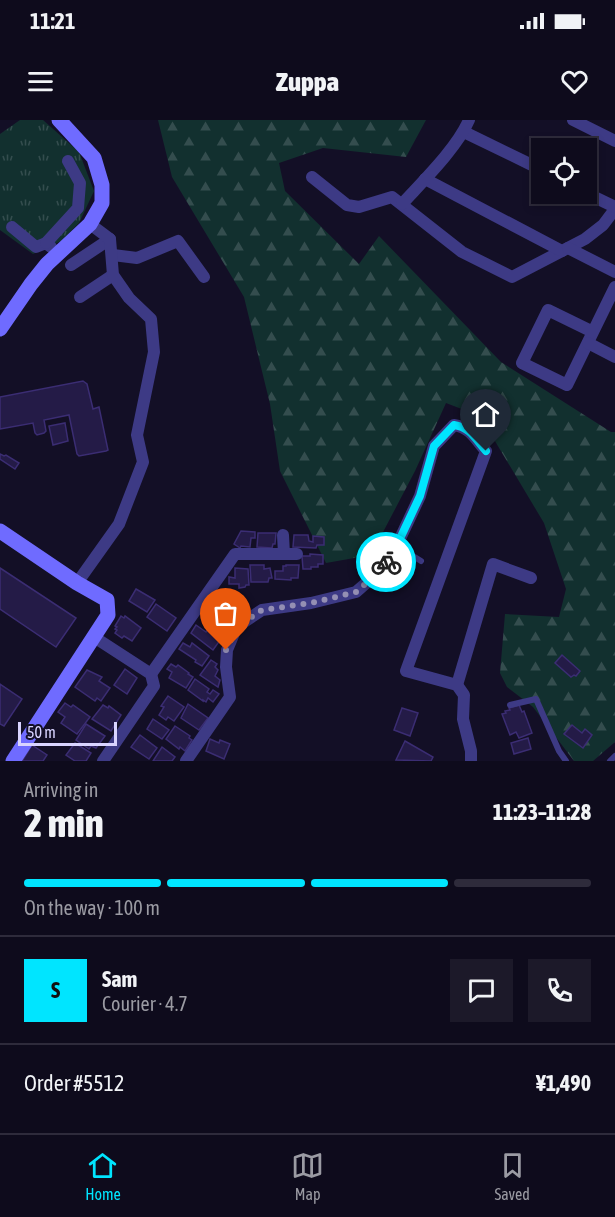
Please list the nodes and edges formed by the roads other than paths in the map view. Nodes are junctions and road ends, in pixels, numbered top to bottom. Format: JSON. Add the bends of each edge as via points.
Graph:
{"nodes":[{"id":1,"x":59,"y":120,"type":"edge"},
{"id":2,"x":469,"y":120,"type":"edge"},
{"id":3,"x":573,"y":120,"type":"edge"},
{"id":4,"x":464,"y":132,"type":"junction"},
{"id":5,"x":615,"y":141,"type":"edge"},
{"id":6,"x":68,"y":161,"type":"dead end"},
{"id":7,"x":531,"y":165,"type":"edge"},
{"id":8,"x":312,"y":177,"type":"dead end"},
{"id":9,"x":425,"y":179,"type":"junction"},
{"id":10,"x":597,"y":200,"type":"edge"},
{"id":11,"x":402,"y":204,"type":"junction"},
{"id":12,"x":614,"y":211,"type":"edge"},
{"id":13,"x":90,"y":225,"type":"junction"},
{"id":14,"x":12,"y":227,"type":"dead end"},
{"id":15,"x":110,"y":239,"type":"junction"},
{"id":16,"x":46,"y":243,"type":"junction"},
{"id":17,"x":565,"y":250,"type":"junction"},
{"id":18,"x":58,"y":254,"type":"junction"},
{"id":19,"x":112,"y":255,"type":"junction"},
{"id":20,"x":71,"y":265,"type":"dead end"},
{"id":21,"x":615,"y":272,"type":"edge"},
{"id":22,"x":113,"y":275,"type":"junction"},
{"id":23,"x":204,"y":277,"type":"dead end"},
{"id":24,"x":615,"y":287,"type":"edge"},
{"id":25,"x":80,"y":297,"type":"dead end"},
{"id":26,"x":0,"y":329,"type":"edge"},
{"id":27,"x":590,"y":338,"type":"junction"},
{"id":28,"x":615,"y":357,"type":"edge"},
{"id":29,"x":0,"y":531,"type":"edge"},
{"id":30,"x":283,"y":535,"type":"dead end"},
{"id":31,"x":397,"y":545,"type":"junction"},
{"id":32,"x":422,"y":561,"type":"dead end"},
{"id":33,"x":531,"y":578,"type":"dead end"},
{"id":34,"x":77,"y":583,"type":"junction"},
{"id":35,"x":94,"y":637,"type":"junction"},
{"id":36,"x":151,"y":674,"type":"junction"},
{"id":37,"x":457,"y":685,"type":"junction"},
{"id":38,"x":510,"y":705,"type":"dead end"},
{"id":39,"x":615,"y":756,"type":"edge"},
{"id":40,"x":13,"y":761,"type":"edge"},
{"id":41,"x":103,"y":761,"type":"edge"},
{"id":42,"x":186,"y":761,"type":"edge"},
{"id":43,"x":471,"y":761,"type":"edge"},
{"id":44,"x":566,"y":761,"type":"edge"},
{"id":45,"x":610,"y":761,"type":"edge"}],
"edges":[{"from":1,"to":13,"type":"street","via":[[94,158],[99,172],[102,203]]},
{"from":2,"to":4,"type":"street"},
{"from":3,"to":5,"type":"street"},
{"from":4,"to":7,"type":"street"},
{"from":4,"to":9,"type":"street"},
{"from":6,"to":16,"type":"street","via":[[80,183],[78,208]]},
{"from":8,"to":11,"type":"street","via":[[347,205],[359,207],[392,197]]},
{"from":9,"to":11,"type":"street"},
{"from":9,"to":17,"type":"street"},
{"from":10,"to":12,"type":"street"},
{"from":11,"to":17,"type":"street","via":[[462,252],[513,277]]},
{"from":12,"to":17,"type":"street","via":[[603,225]]},
{"from":13,"to":15,"type":"street"},
{"from":13,"to":18,"type":"street"},
{"from":14,"to":16,"type":"street","via":[[36,247]]},
{"from":15,"to":19,"type":"street"},
{"from":15,"to":20,"type":"street"},
{"from":16,"to":18,"type":"street"},
{"from":17,"to":21,"type":"street"},
{"from":18,"to":26,"type":"street","via":[[31,284]]},
{"from":19,"to":22,"type":"street"},
{"from":19,"to":23,"type":"street","via":[[137,258],[178,241]]},
{"from":22,"to":25,"type":"street"},
{"from":22,"to":34,"type":"street","via":[[151,319],[154,352],[137,435],[143,462],[119,524]]},
{"from":24,"to":27,"type":"street"},
{"from":27,"to":27,"type":"street","via":[[567,385],[522,363],[548,309]]},
{"from":27,"to":28,"type":"street"},
{"from":29,"to":34,"type":"street"},
{"from":30,"to":36,"type":"street","via":[[290,554],[235,554]]},
{"from":31,"to":32,"type":"lane"},
{"from":31,"to":37,"type":"street","via":[[420,496],[434,446],[454,425],[468,430],[486,451],[406,671]]},
{"from":31,"to":42,"type":"street","via":[[380,571],[356,592],[262,610],[235,631],[226,650],[230,697]]},
{"from":33,"to":37,"type":"street","via":[[493,564]]},
{"from":34,"to":35,"type":"street","via":[[106,600],[108,615]]},
{"from":35,"to":36,"type":"street"},
{"from":35,"to":40,"type":"street"},
{"from":36,"to":41,"type":"street","via":[[154,686]]},
{"from":37,"to":43,"type":"street","via":[[464,695],[463,719]]},
{"from":38,"to":44,"type":"lane","via":[[536,699]]},
{"from":39,"to":45,"type":"lane"}]}
